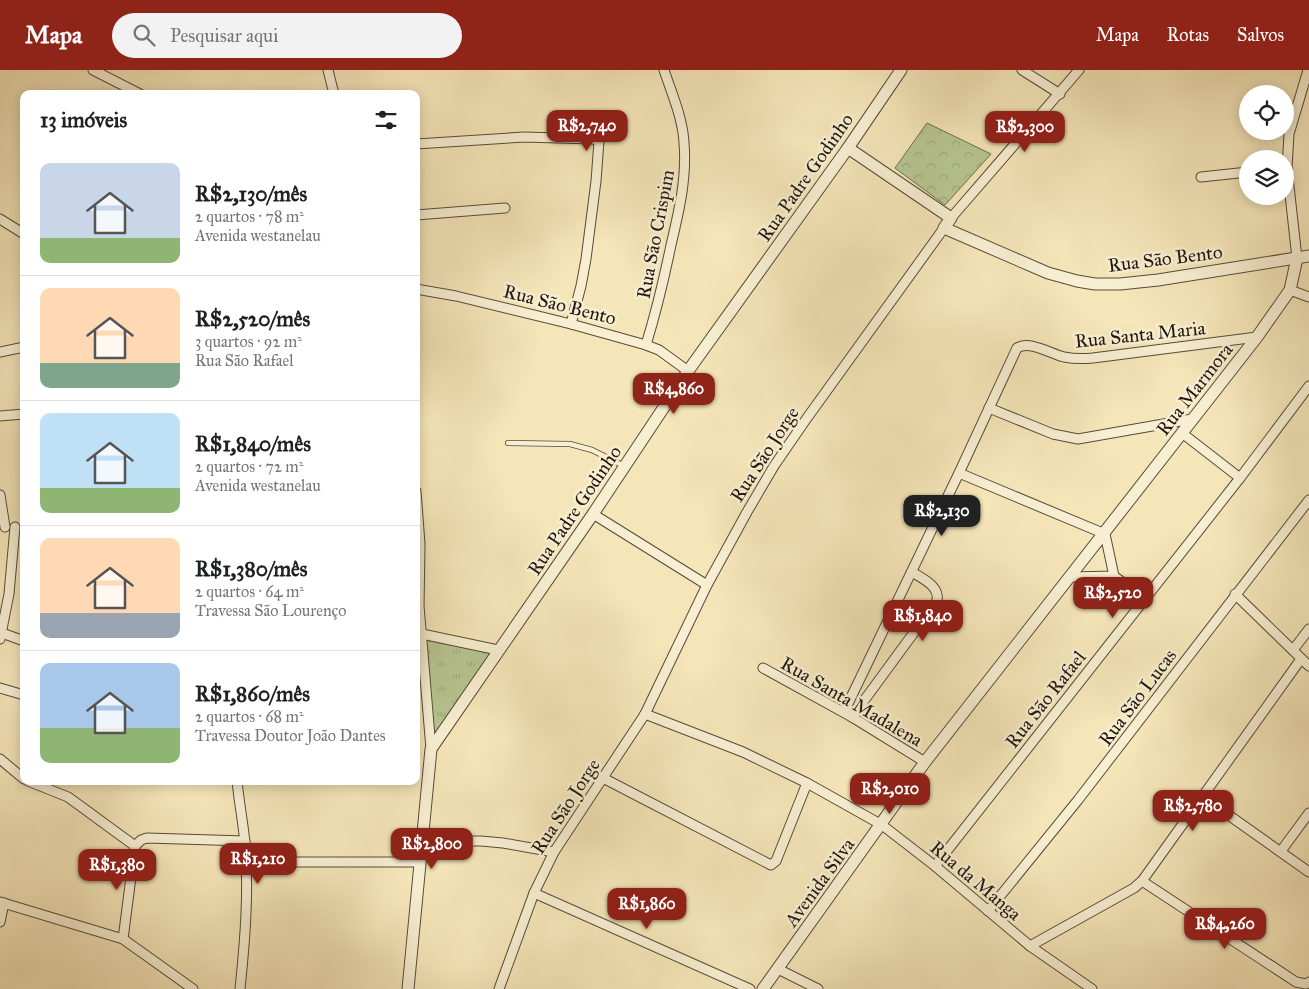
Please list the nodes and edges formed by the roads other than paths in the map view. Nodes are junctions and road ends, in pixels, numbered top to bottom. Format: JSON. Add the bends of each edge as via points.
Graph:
{"nodes":[{"id":1,"x":93,"y":70,"type":"edge"},
{"id":2,"x":328,"y":70,"type":"edge"},
{"id":3,"x":664,"y":70,"type":"edge"},
{"id":4,"x":900,"y":70,"type":"edge"},
{"id":5,"x":1022,"y":70,"type":"edge"},
{"id":6,"x":1080,"y":70,"type":"edge"},
{"id":7,"x":1308,"y":70,"type":"edge"},
{"id":8,"x":132,"y":90,"type":"edge"},
{"id":9,"x":333,"y":90,"type":"edge"},
{"id":10,"x":1060,"y":94,"type":"junction"},
{"id":11,"x":420,"y":144,"type":"edge"},
{"id":12,"x":848,"y":148,"type":"junction"},
{"id":13,"x":1288,"y":150,"type":"edge"},
{"id":14,"x":1239,"y":173,"type":"edge"},
{"id":15,"x":1201,"y":177,"type":"dead end"},
{"id":16,"x":1290,"y":205,"type":"edge"},
{"id":17,"x":506,"y":208,"type":"dead end"},
{"id":18,"x":420,"y":214,"type":"edge"},
{"id":19,"x":0,"y":219,"type":"edge"},
{"id":20,"x":948,"y":223,"type":"junction"},
{"id":21,"x":20,"y":232,"type":"edge"},
{"id":22,"x":1309,"y":256,"type":"edge"},
{"id":23,"x":1296,"y":258,"type":"junction"},
{"id":24,"x":420,"y":290,"type":"edge"},
{"id":25,"x":1290,"y":290,"type":"junction"},
{"id":26,"x":1309,"y":297,"type":"edge"},
{"id":27,"x":571,"y":324,"type":"junction"},
{"id":28,"x":1256,"y":337,"type":"junction"},
{"id":29,"x":646,"y":345,"type":"junction"},
{"id":30,"x":20,"y":348,"type":"edge"},
{"id":31,"x":0,"y":352,"type":"edge"},
{"id":32,"x":688,"y":371,"type":"junction"},
{"id":33,"x":1309,"y":386,"type":"edge"},
{"id":34,"x":989,"y":408,"type":"junction"},
{"id":35,"x":20,"y":414,"type":"edge"},
{"id":36,"x":0,"y":416,"type":"edge"},
{"id":37,"x":1192,"y":419,"type":"junction"},
{"id":38,"x":1182,"y":433,"type":"junction"},
{"id":39,"x":508,"y":443,"type":"dead end"},
{"id":40,"x":625,"y":466,"type":"junction"},
{"id":41,"x":959,"y":473,"type":"junction"},
{"id":42,"x":1240,"y":478,"type":"junction"},
{"id":43,"x":0,"y":495,"type":"edge"},
{"id":44,"x":1309,"y":500,"type":"edge"},
{"id":45,"x":593,"y":514,"type":"junction"},
{"id":46,"x":11,"y":527,"type":"edge"},
{"id":47,"x":1105,"y":534,"type":"junction"},
{"id":48,"x":912,"y":572,"type":"junction"},
{"id":49,"x":1114,"y":576,"type":"junction"},
{"id":50,"x":1071,"y":577,"type":"junction"},
{"id":51,"x":707,"y":585,"type":"junction"},
{"id":52,"x":1236,"y":594,"type":"junction"},
{"id":53,"x":1145,"y":599,"type":"junction"},
{"id":54,"x":420,"y":618,"type":"edge"},
{"id":55,"x":1309,"y":630,"type":"edge"},
{"id":56,"x":422,"y":634,"type":"junction"},
{"id":57,"x":1,"y":636,"type":"edge"},
{"id":58,"x":20,"y":640,"type":"edge"},
{"id":59,"x":498,"y":650,"type":"junction"},
{"id":60,"x":1293,"y":650,"type":"junction"},
{"id":61,"x":1301,"y":659,"type":"junction"},
{"id":62,"x":1309,"y":666,"type":"edge"},
{"id":63,"x":763,"y":668,"type":"dead end"},
{"id":64,"x":0,"y":688,"type":"edge"},
{"id":65,"x":20,"y":694,"type":"edge"},
{"id":66,"x":645,"y":714,"type":"junction"},
{"id":67,"x":848,"y":715,"type":"junction"},
{"id":68,"x":431,"y":749,"type":"junction"},
{"id":69,"x":0,"y":758,"type":"edge"},
{"id":70,"x":925,"y":762,"type":"junction"},
{"id":71,"x":20,"y":776,"type":"edge"},
{"id":72,"x":603,"y":778,"type":"junction"},
{"id":73,"x":806,"y":783,"type":"junction"},
{"id":74,"x":38,"y":785,"type":"edge"},
{"id":75,"x":238,"y":785,"type":"edge"},
{"id":76,"x":1203,"y":797,"type":"junction"},
{"id":77,"x":1309,"y":813,"type":"edge"},
{"id":78,"x":882,"y":824,"type":"junction"},
{"id":79,"x":245,"y":841,"type":"junction"},
{"id":80,"x":421,"y":841,"type":"junction"},
{"id":81,"x":135,"y":846,"type":"junction"},
{"id":82,"x":1281,"y":851,"type":"junction"},
{"id":83,"x":554,"y":852,"type":"junction"},
{"id":84,"x":246,"y":862,"type":"junction"},
{"id":85,"x":420,"y":862,"type":"junction"},
{"id":86,"x":935,"y":866,"type":"junction"},
{"id":87,"x":1309,"y":872,"type":"edge"},
{"id":88,"x":1142,"y":882,"type":"junction"},
{"id":89,"x":534,"y":893,"type":"junction"},
{"id":90,"x":2,"y":902,"type":"edge"},
{"id":91,"x":988,"y":911,"type":"junction"},
{"id":92,"x":0,"y":922,"type":"edge"},
{"id":93,"x":123,"y":939,"type":"junction"},
{"id":94,"x":1030,"y":946,"type":"junction"},
{"id":95,"x":778,"y":969,"type":"junction"},
{"id":96,"x":1309,"y":982,"type":"edge"},
{"id":97,"x":192,"y":989,"type":"edge"},
{"id":98,"x":240,"y":989,"type":"edge"},
{"id":99,"x":408,"y":989,"type":"edge"},
{"id":100,"x":499,"y":989,"type":"edge"},
{"id":101,"x":750,"y":989,"type":"edge"},
{"id":102,"x":763,"y":989,"type":"edge"},
{"id":103,"x":818,"y":989,"type":"edge"},
{"id":104,"x":1092,"y":989,"type":"edge"}],
"edges":[{"from":1,"to":8,"type":"street"},
{"from":2,"to":9,"type":"street"},
{"from":3,"to":29,"type":"street","name":"Rua São Crispim","via":[[684,142],[683,193]]},
{"from":4,"to":12,"type":"street","name":"Rua Padre Godinho"},
{"from":5,"to":10,"type":"street"},
{"from":6,"to":10,"type":"street","name":"Rua São Jorge"},
{"from":7,"to":13,"type":"street","via":[[1289,134]]},
{"from":10,"to":20,"type":"street","name":"Rua São Jorge"},
{"from":11,"to":27,"type":"street","via":[[524,137],[599,141],[586,259]]},
{"from":12,"to":20,"type":"street","name":"Rua São Bento"},
{"from":12,"to":32,"type":"street","name":"Rua Padre Godinho"},
{"from":14,"to":15,"type":"street"},
{"from":16,"to":23,"type":"street"},
{"from":17,"to":18,"type":"street"},
{"from":19,"to":21,"type":"street"},
{"from":20,"to":23,"type":"street","name":"Rua São Bento","via":[[1048,273],[1095,284],[1158,280]]},
{"from":20,"to":51,"type":"street","name":"Rua São Jorge","via":[[779,458]]},
{"from":22,"to":23,"type":"street","name":"Rua São Bento"},
{"from":23,"to":25,"type":"street","name":"Rua Marmora"},
{"from":24,"to":27,"type":"street","name":"Rua São Bento"},
{"from":25,"to":26,"type":"street"},
{"from":25,"to":28,"type":"street","name":"Rua Marmora"},
{"from":27,"to":29,"type":"street","name":"Rua São Bento"},
{"from":28,"to":34,"type":"street","name":"Rua Santa Maria","via":[[1086,359],[1064,357],[1028,345],[1020,346]]},
{"from":28,"to":37,"type":"street","name":"Rua Marmora"},
{"from":29,"to":32,"type":"street","name":"Rua São Bento","via":[[659,350]]},
{"from":30,"to":31,"type":"street"},
{"from":32,"to":40,"type":"street","name":"Rua Padre Godinho"},
{"from":33,"to":42,"type":"street","name":"Rua São Rafael"},
{"from":34,"to":37,"type":"street","via":[[1053,434],[1078,439]]},
{"from":34,"to":41,"type":"street"},
{"from":35,"to":36,"type":"street"},
{"from":37,"to":38,"type":"street","name":"Rua Marmora"},
{"from":38,"to":42,"type":"street"},
{"from":38,"to":47,"type":"street","name":"Rua Marmora"},
{"from":39,"to":40,"type":"lane","via":[[570,444],[592,450]]},
{"from":40,"to":45,"type":"street","name":"Rua Padre Godinho"},
{"from":41,"to":47,"type":"street"},
{"from":41,"to":48,"type":"street"},
{"from":42,"to":53,"type":"street","name":"Rua São Rafael"},
{"from":43,"to":46,"type":"street"},
{"from":44,"to":52,"type":"street","name":"Rua São Lucas"},
{"from":45,"to":51,"type":"street"},
{"from":45,"to":59,"type":"street","name":"Rua Padre Godinho"},
{"from":46,"to":57,"type":"street","via":[[9,594]]},
{"from":47,"to":49,"type":"street"},
{"from":47,"to":50,"type":"street","name":"Avenida Silva"},
{"from":48,"to":67,"type":"street"},
{"from":48,"to":67,"type":"street","via":[[933,586],[937,591],[937,601]]},
{"from":49,"to":50,"type":"street"},
{"from":49,"to":53,"type":"street"},
{"from":50,"to":70,"type":"street","name":"Avenida Silva"},
{"from":51,"to":66,"type":"street","name":"Rua São Jorge"},
{"from":52,"to":60,"type":"street"},
{"from":52,"to":91,"type":"street","name":"Rua São Lucas"},
{"from":53,"to":86,"type":"street","name":"Rua São Rafael"},
{"from":54,"to":56,"type":"street"},
{"from":55,"to":60,"type":"street"},
{"from":56,"to":59,"type":"street"},
{"from":56,"to":68,"type":"street"},
{"from":57,"to":58,"type":"street"},
{"from":59,"to":68,"type":"street","name":"Rua Padre Godinho"},
{"from":60,"to":61,"type":"street"},
{"from":61,"to":62,"type":"street"},
{"from":61,"to":76,"type":"street"},
{"from":63,"to":67,"type":"street","name":"Rua Santa Madalena"},
{"from":64,"to":65,"type":"street"},
{"from":66,"to":72,"type":"street","name":"Rua São Jorge"},
{"from":66,"to":73,"type":"street","name":"Rua da Manga","via":[[743,752]]},
{"from":67,"to":70,"type":"street","name":"Rua Santa Madalena"},
{"from":68,"to":80,"type":"street"},
{"from":69,"to":71,"type":"street"},
{"from":70,"to":78,"type":"street","name":"Avenida Silva"},
{"from":72,"to":73,"type":"street","via":[[771,865],[776,861]]},
{"from":72,"to":83,"type":"street","name":"Rua São Jorge"},
{"from":73,"to":78,"type":"street","name":"Rua da Manga"},
{"from":74,"to":81,"type":"street","via":[[68,797]]},
{"from":75,"to":79,"type":"street"},
{"from":76,"to":82,"type":"street"},
{"from":76,"to":88,"type":"street"},
{"from":77,"to":82,"type":"street"},
{"from":78,"to":86,"type":"street","name":"Rua da Manga"},
{"from":78,"to":95,"type":"street","name":"Avenida Silva"},
{"from":79,"to":81,"type":"street","via":[[147,838]]},
{"from":79,"to":84,"type":"street"},
{"from":80,"to":83,"type":"street","via":[[481,841]]},
{"from":80,"to":85,"type":"street"},
{"from":81,"to":93,"type":"street"},
{"from":82,"to":87,"type":"street"},
{"from":83,"to":89,"type":"street","name":"Rua São Jorge"},
{"from":84,"to":85,"type":"street"},
{"from":84,"to":98,"type":"street","via":[[246,930]]},
{"from":85,"to":99,"type":"street"},
{"from":86,"to":91,"type":"street","name":"Rua da Manga"},
{"from":88,"to":94,"type":"street"},
{"from":88,"to":96,"type":"street","via":[[1296,982]]},
{"from":89,"to":100,"type":"street","name":"Rua São Jorge"},
{"from":89,"to":101,"type":"street"},
{"from":90,"to":92,"type":"street"},
{"from":90,"to":93,"type":"street"},
{"from":91,"to":94,"type":"street","name":"Rua da Manga"},
{"from":93,"to":97,"type":"street"},
{"from":94,"to":104,"type":"street","name":"Rua da Manga"},
{"from":95,"to":102,"type":"street","name":"Avenida Silva"},
{"from":95,"to":103,"type":"street"}]}
